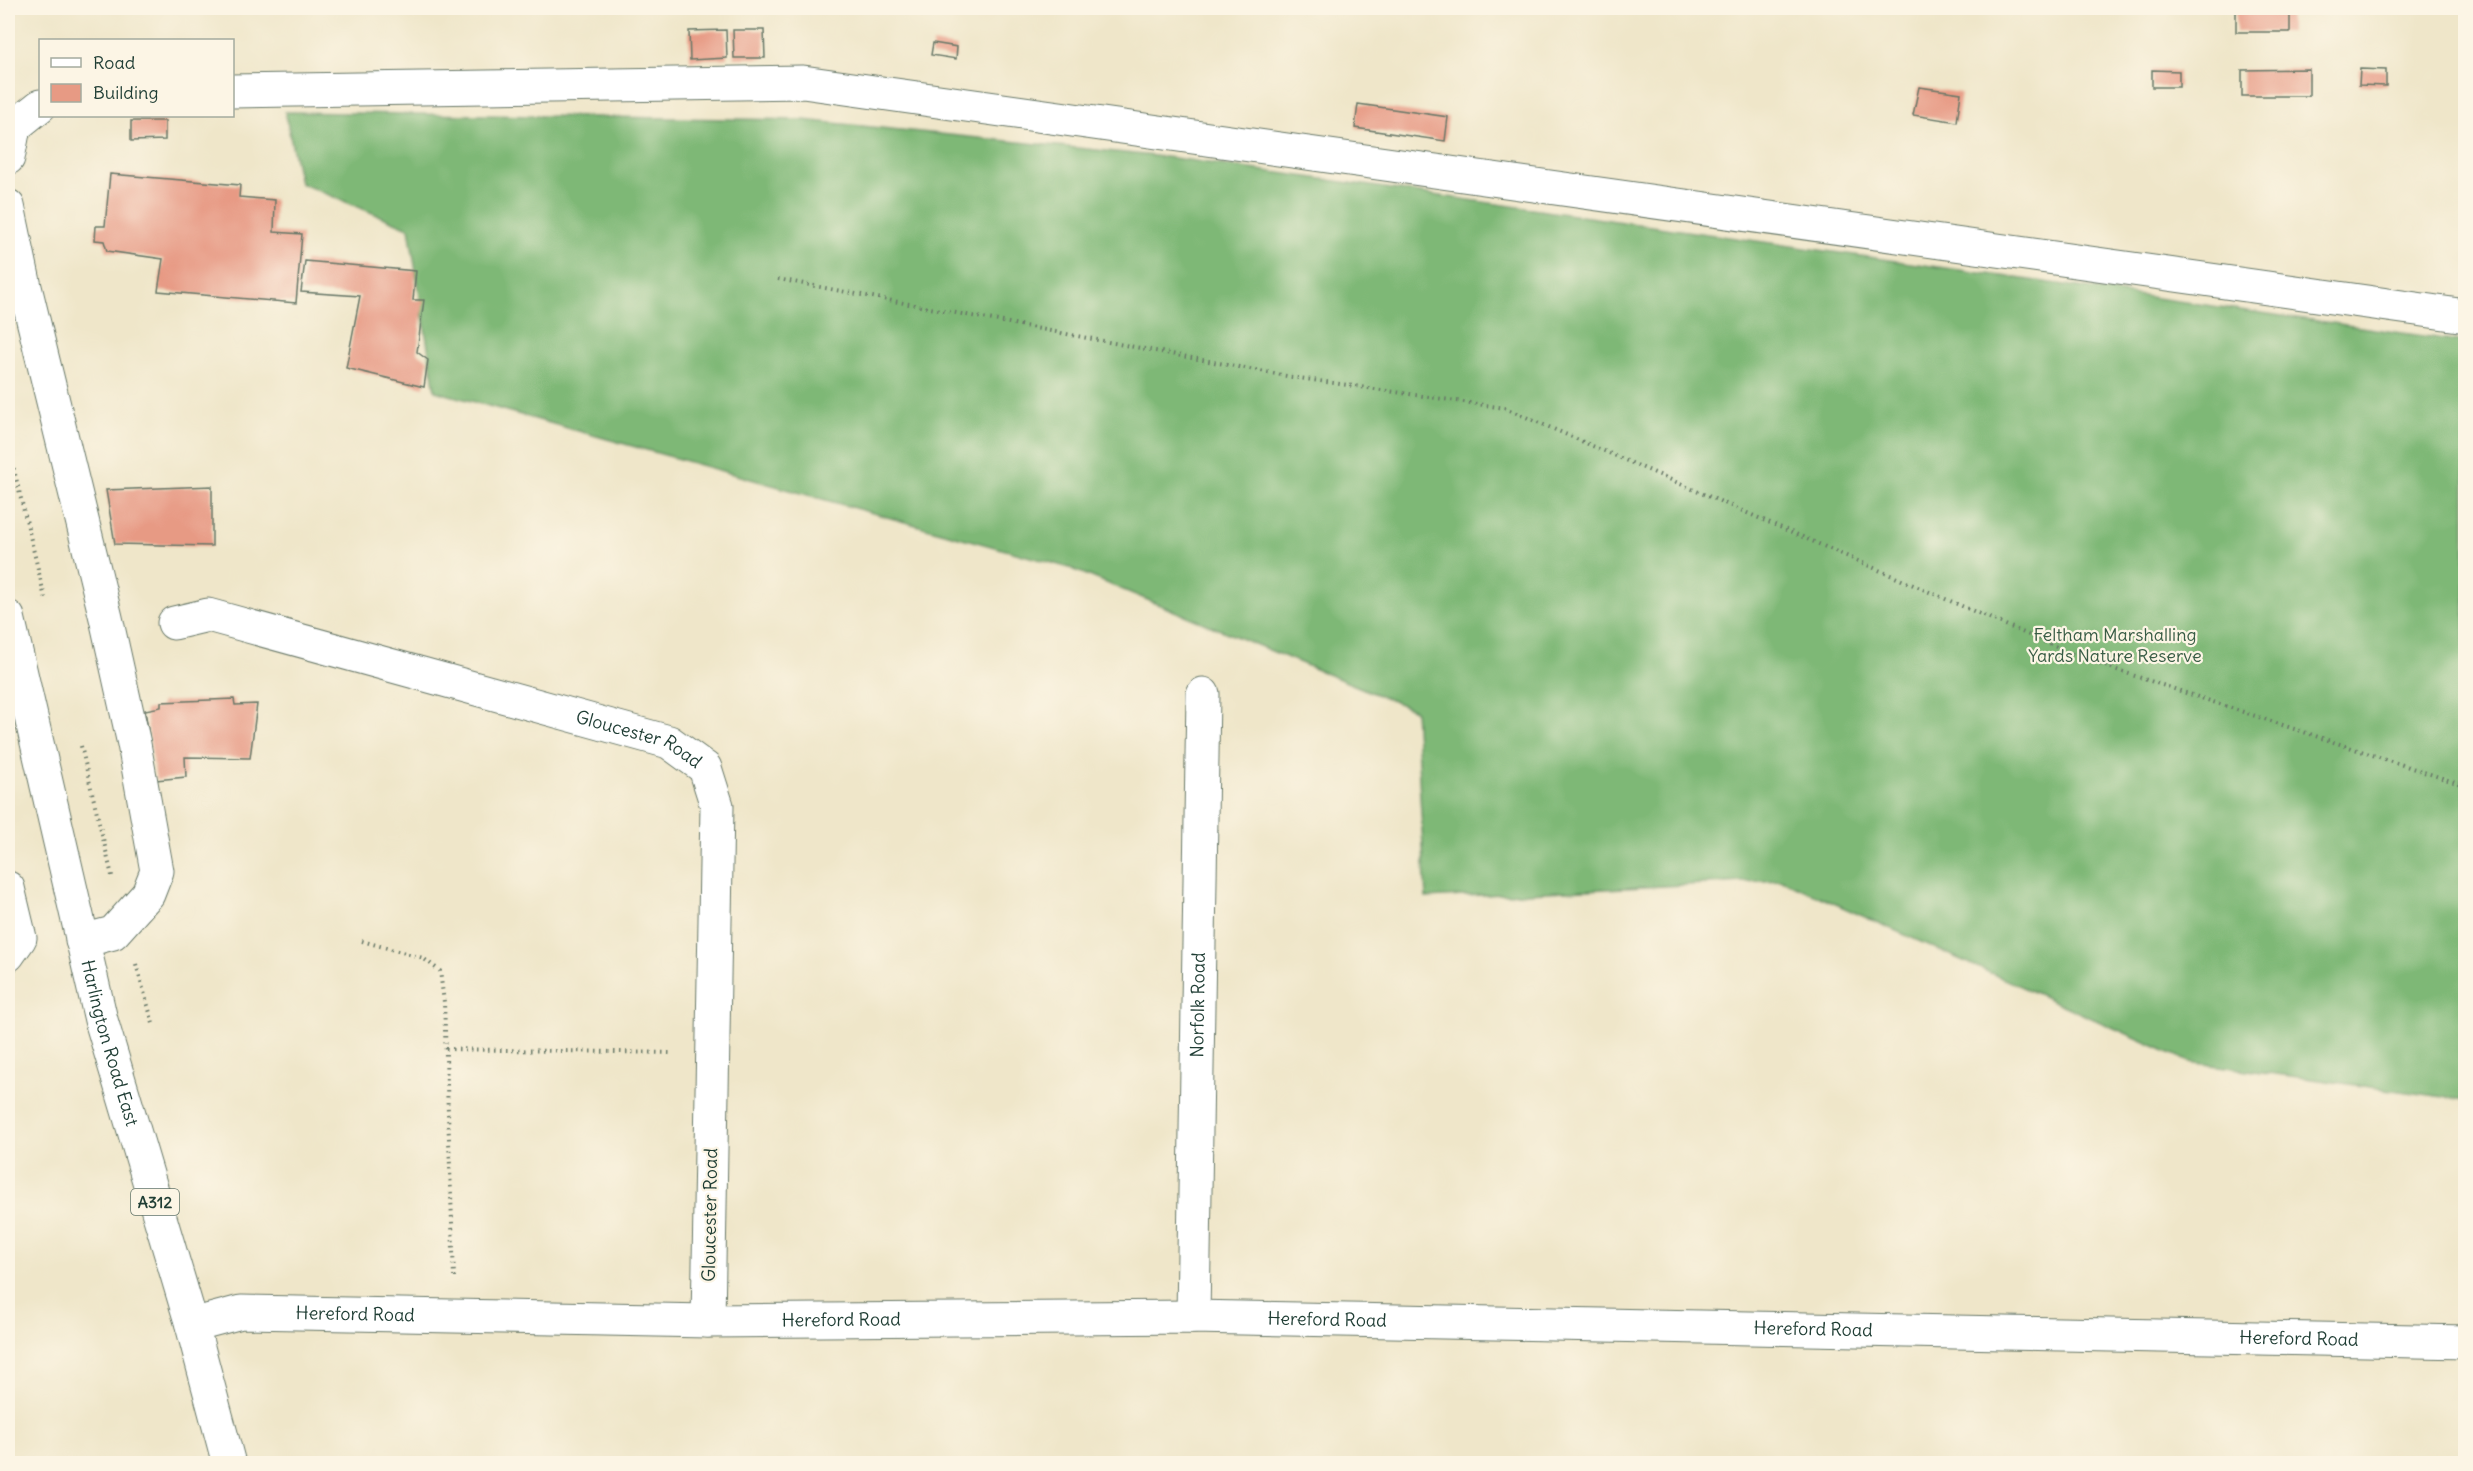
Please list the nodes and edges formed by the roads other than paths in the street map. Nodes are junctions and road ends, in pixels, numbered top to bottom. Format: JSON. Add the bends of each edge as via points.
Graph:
{"nodes":[{"id":1,"x":234,"y":91,"type":"edge"},
{"id":2,"x":39,"y":107,"type":"edge"},
{"id":3,"x":8,"y":158,"type":"edge"},
{"id":4,"x":8,"y":206,"type":"edge"},
{"id":5,"x":2466,"y":316,"type":"edge"},
{"id":6,"x":8,"y":617,"type":"edge"},
{"id":7,"x":174,"y":622,"type":"dead end"},
{"id":8,"x":1203,"y":694,"type":"dead end"},
{"id":9,"x":8,"y":888,"type":"edge"},
{"id":10,"x":82,"y":941,"type":"junction"},
{"id":11,"x":8,"y":955,"type":"edge"},
{"id":12,"x":1193,"y":1317,"type":"junction"},
{"id":13,"x":708,"y":1322,"type":"junction"},
{"id":14,"x":192,"y":1325,"type":"junction"},
{"id":15,"x":2466,"y":1342,"type":"edge"},
{"id":16,"x":229,"y":1464,"type":"edge"}],
"edges":[{"from":1,"to":5,"type":"street","via":[[803,82]]},
{"from":2,"to":3,"type":"street","via":[[14,127]]},
{"from":4,"to":10,"type":"street","via":[[134,744],[157,871],[148,894],[112,933]]},
{"from":6,"to":10,"type":"street","name":"Harlington Road East","number":"A312"},
{"from":7,"to":13,"type":"street","name":"Gloucester Road","via":[[208,615],[669,742],[705,768],[717,806]]},
{"from":8,"to":12,"type":"street","name":"Norfolk Road"},
{"from":9,"to":11,"type":"street","via":[[20,938]]},
{"from":10,"to":14,"type":"street","name":"Harlington Road East","number":"A312","via":[[111,1058]]},
{"from":12,"to":13,"type":"street","name":"Hereford Road"},
{"from":12,"to":15,"type":"street","name":"Hereford Road"},
{"from":13,"to":14,"type":"street","name":"Hereford Road","via":[[241,1312]]},
{"from":14,"to":16,"type":"street","name":"Harlington Road East","number":"A312"}]}
